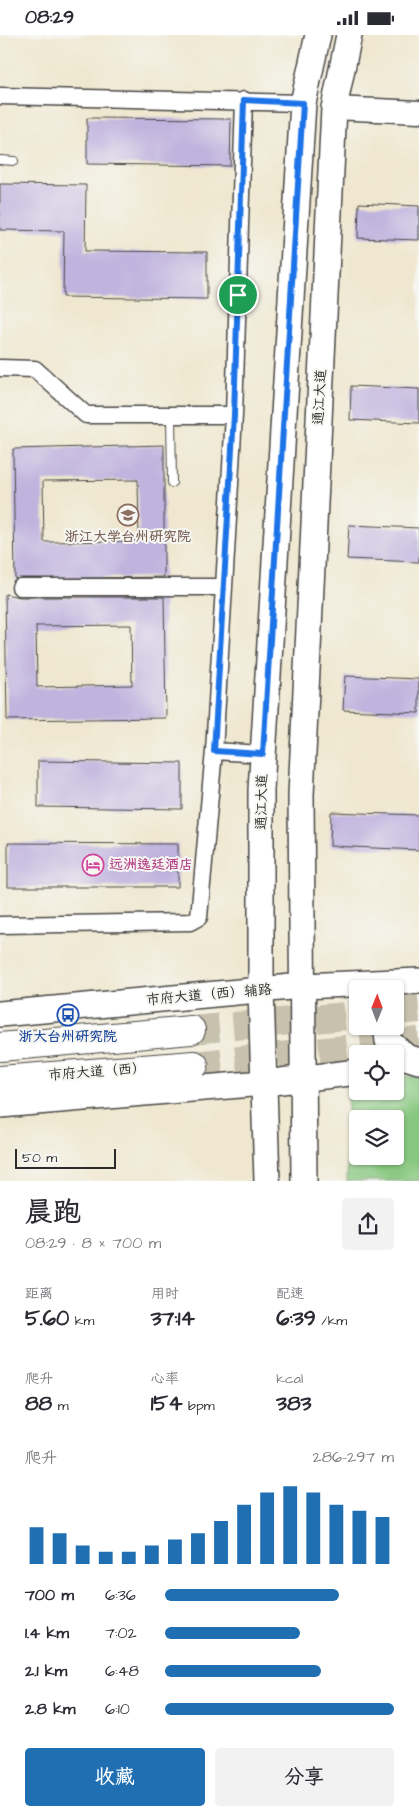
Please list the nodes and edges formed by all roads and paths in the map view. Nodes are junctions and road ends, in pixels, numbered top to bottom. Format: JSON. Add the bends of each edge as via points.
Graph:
{"nodes":[{"id":1,"x":318,"y":35,"type":"edge"},
{"id":2,"x":349,"y":35,"type":"edge"},
{"id":3,"x":0,"y":96,"type":"edge"},
{"id":4,"x":244,"y":100,"type":"junction"},
{"id":5,"x":303,"y":103,"type":"junction"},
{"id":6,"x":334,"y":108,"type":"junction"},
{"id":7,"x":419,"y":112,"type":"edge"},
{"id":8,"x":0,"y":161,"type":"edge"},
{"id":9,"x":14,"y":161,"type":"dead end"},
{"id":10,"x":0,"y":369,"type":"edge"},
{"id":11,"x":171,"y":414,"type":"junction"},
{"id":12,"x":234,"y":415,"type":"junction"},
{"id":13,"x":172,"y":483,"type":"dead end"},
{"id":14,"x":20,"y":587,"type":"dead end"},
{"id":15,"x":224,"y":587,"type":"junction"},
{"id":16,"x":214,"y":751,"type":"junction"},
{"id":17,"x":263,"y":754,"type":"junction"},
{"id":18,"x":0,"y":925,"type":"edge"},
{"id":19,"x":419,"y":981,"type":"edge"},
{"id":20,"x":302,"y":986,"type":"junction"},
{"id":21,"x":261,"y":991,"type":"junction"},
{"id":22,"x":404,"y":993,"type":"edge"},
{"id":23,"x":0,"y":1014,"type":"edge"},
{"id":24,"x":191,"y":1030,"type":"tunnel mouth"},
{"id":25,"x":387,"y":1035,"type":"edge"},
{"id":26,"x":0,"y":1047,"type":"edge"},
{"id":27,"x":419,"y":1061,"type":"edge"},
{"id":28,"x":194,"y":1065,"type":"tunnel mouth"},
{"id":29,"x":419,"y":1065,"type":"edge"},
{"id":30,"x":404,"y":1067,"type":"edge"},
{"id":31,"x":349,"y":1073,"type":"edge"},
{"id":32,"x":303,"y":1078,"type":"junction"},
{"id":33,"x":0,"y":1080,"type":"edge"},
{"id":34,"x":264,"y":1083,"type":"junction"},
{"id":35,"x":0,"y":1105,"type":"edge"},
{"id":36,"x":267,"y":1181,"type":"edge"},
{"id":37,"x":273,"y":1181,"type":"edge"},
{"id":38,"x":298,"y":1181,"type":"edge"},
{"id":39,"x":304,"y":1181,"type":"edge"}],
"edges":[{"from":1,"to":5,"type":"main road","name":"通江大道"},
{"from":2,"to":6,"type":"main road","name":"通江大道"},
{"from":3,"to":4,"type":"street"},
{"from":4,"to":5,"type":"street"},
{"from":4,"to":12,"type":"street"},
{"from":5,"to":17,"type":"main road","name":"通江大道"},
{"from":6,"to":7,"type":"street"},
{"from":6,"to":20,"type":"main road","name":"通江大道","via":[[300,795]]},
{"from":8,"to":9,"type":"lane"},
{"from":10,"to":11,"type":"street","via":[[35,369],[86,415]]},
{"from":11,"to":12,"type":"street"},
{"from":11,"to":13,"type":"lane"},
{"from":12,"to":15,"type":"street"},
{"from":14,"to":15,"type":"street"},
{"from":15,"to":16,"type":"street"},
{"from":16,"to":17,"type":"street"},
{"from":16,"to":18,"type":"street","via":[[199,917],[190,921]]},
{"from":17,"to":21,"type":"main road","name":"通江大道"},
{"from":19,"to":20,"type":"main road","name":"市府大道（西）辅路"},
{"from":19,"to":22,"type":"main road"},
{"from":20,"to":21,"type":"main road","name":"市府大道（西）辅路"},
{"from":20,"to":32,"type":"main road","name":"通江大道"},
{"from":21,"to":23,"type":"main road","name":"市府大道（西）辅路"},
{"from":21,"to":34,"type":"main road","name":"通江大道"},
{"from":24,"to":26,"type":"highway"},
{"from":25,"to":27,"type":"main road","via":[[388,1041],[406,1057]]},
{"from":28,"to":33,"type":"highway","name":"市府大道（西）"},
{"from":29,"to":30,"type":"main road"},
{"from":31,"to":32,"type":"main road"},
{"from":32,"to":34,"type":"main road"},
{"from":32,"to":39,"type":"main road","name":"通江大道"},
{"from":34,"to":35,"type":"main road"},
{"from":34,"to":36,"type":"main road","name":"通江大道"},
{"from":37,"to":38,"type":"main road","via":[[280,1175]]}]}
